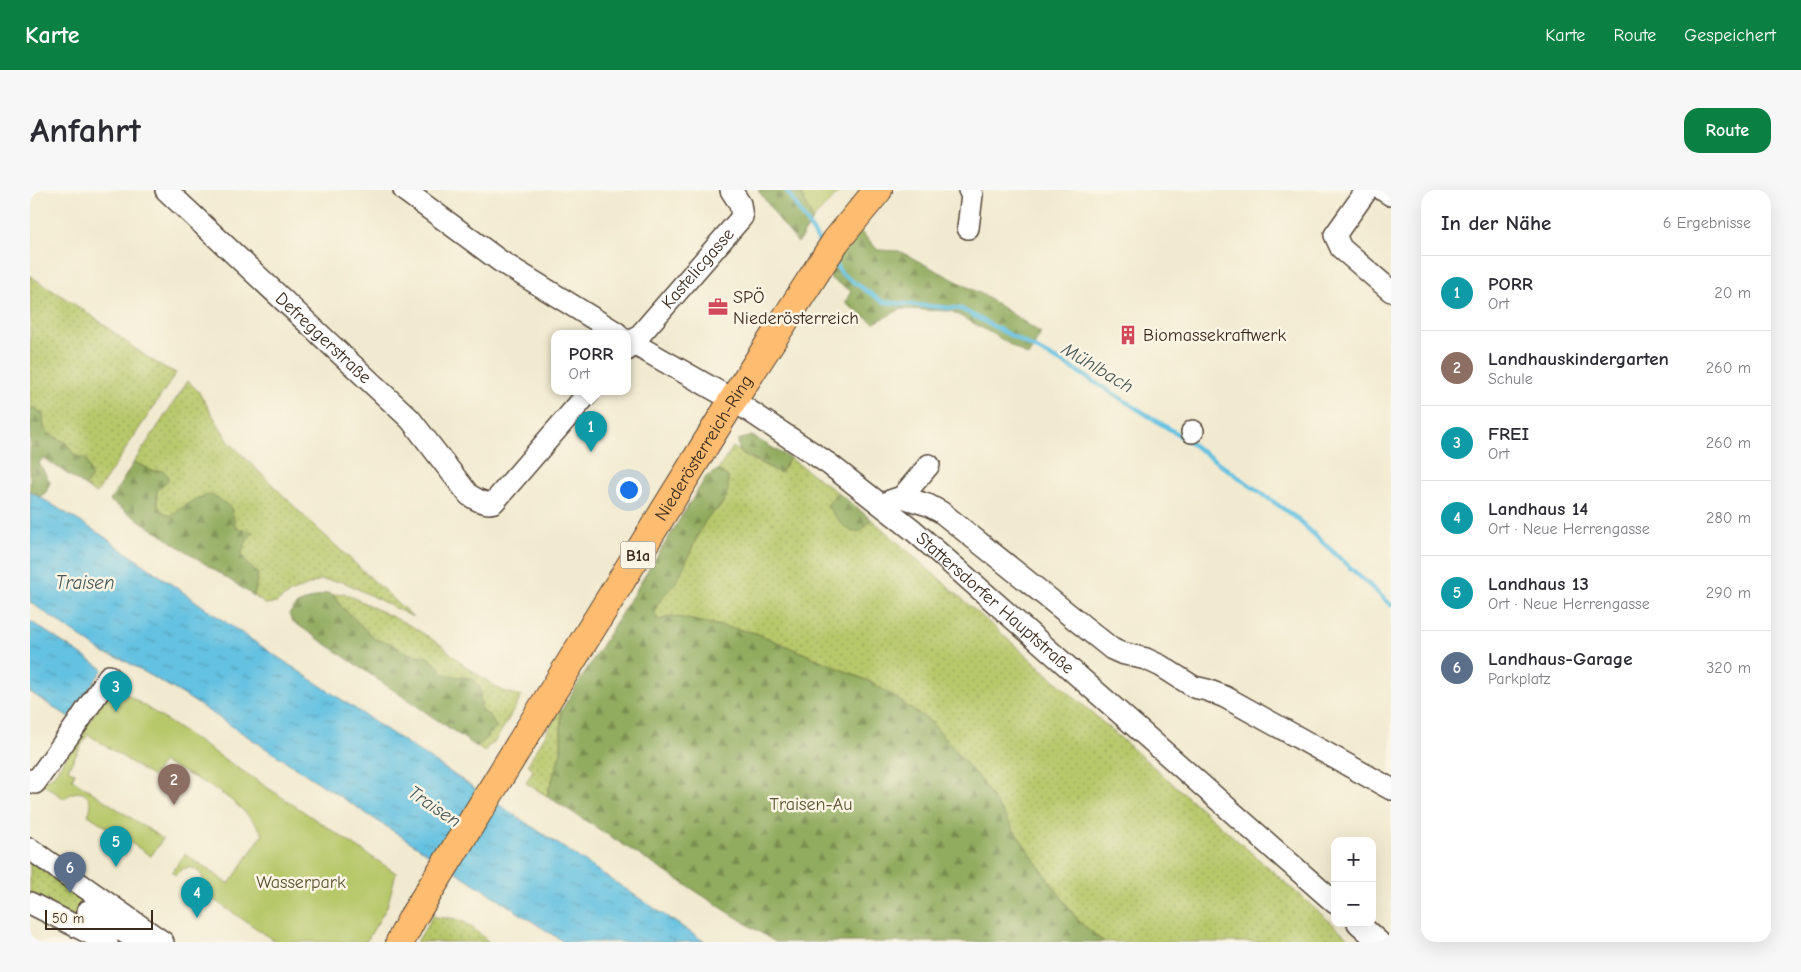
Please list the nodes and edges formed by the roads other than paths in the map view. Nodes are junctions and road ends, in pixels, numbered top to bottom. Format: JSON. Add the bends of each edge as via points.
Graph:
{"nodes":[{"id":1,"x":166,"y":190,"type":"edge"},
{"id":2,"x":404,"y":190,"type":"edge"},
{"id":3,"x":731,"y":190,"type":"edge"},
{"id":4,"x":878,"y":190,"type":"edge"},
{"id":5,"x":969,"y":190,"type":"edge"},
{"id":6,"x":1367,"y":190,"type":"edge"},
{"id":7,"x":1383,"y":190,"type":"edge"},
{"id":8,"x":1391,"y":195,"type":"edge"},
{"id":9,"x":968,"y":228,"type":"dead end"},
{"id":10,"x":1391,"y":291,"type":"edge"},
{"id":11,"x":607,"y":330,"type":"edge"},
{"id":12,"x":631,"y":337,"type":"edge"},
{"id":13,"x":631,"y":345,"type":"edge"},
{"id":14,"x":587,"y":395,"type":"edge"},
{"id":15,"x":733,"y":400,"type":"junction"},
{"id":16,"x":930,"y":465,"type":"dead end"},
{"id":17,"x":902,"y":497,"type":"junction"},
{"id":18,"x":880,"y":504,"type":"junction"},
{"id":19,"x":109,"y":676,"type":"dead end"},
{"id":20,"x":30,"y":780,"type":"edge"},
{"id":21,"x":1391,"y":789,"type":"edge"},
{"id":22,"x":30,"y":849,"type":"edge"},
{"id":23,"x":1331,"y":899,"type":"edge"},
{"id":24,"x":30,"y":903,"type":"edge"},
{"id":25,"x":88,"y":911,"type":"dead end"},
{"id":26,"x":413,"y":917,"type":"junction"},
{"id":27,"x":1362,"y":927,"type":"edge"},
{"id":28,"x":108,"y":942,"type":"edge"},
{"id":29,"x":139,"y":942,"type":"edge"},
{"id":30,"x":163,"y":942,"type":"edge"},
{"id":31,"x":393,"y":942,"type":"edge"},
{"id":32,"x":400,"y":942,"type":"edge"},
{"id":33,"x":1379,"y":942,"type":"edge"}],
"edges":[{"from":1,"to":14,"type":"street","name":"Defreggerstraße","via":[[410,419],[470,496],[485,503],[494,502]]},
{"from":2,"to":11,"type":"street","name":"Stattersdorfer Hauptstraße","via":[[500,261]]},
{"from":3,"to":12,"type":"street","name":"Kastelicgasse","via":[[740,204],[742,217]]},
{"from":4,"to":15,"type":"main road","name":"Niederösterreich-Ring","number":"B1a","via":[[836,241]]},
{"from":5,"to":9,"type":"street","via":[[972,195]]},
{"from":6,"to":10,"type":"street","via":[[1335,235],[1341,248]]},
{"from":7,"to":8,"type":"street"},
{"from":13,"to":15,"type":"street","name":"Stattersdorfer Hauptstraße"},
{"from":15,"to":18,"type":"street","name":"Stattersdorfer Hauptstraße","via":[[830,464]]},
{"from":15,"to":26,"type":"main road","name":"Niederösterreich-Ring","number":"B1a"},
{"from":16,"to":17,"type":"street"},
{"from":17,"to":18,"type":"street"},
{"from":17,"to":21,"type":"street","via":[[941,512],[1112,649],[1146,659],[1194,687],[1225,698]]},
{"from":18,"to":23,"type":"street","name":"Stattersdorfer Hauptstraße"},
{"from":19,"to":20,"type":"street","via":[[35,783]]},
{"from":22,"to":30,"type":"street"},
{"from":24,"to":28,"type":"street"},
{"from":25,"to":29,"type":"street"},
{"from":26,"to":31,"type":"main road","name":"Niederösterreich-Ring","number":"B1a"},
{"from":26,"to":32,"type":"main road","name":"Niederösterreich-Ring","number":"B1a"},
{"from":27,"to":33,"type":"street"}]}
